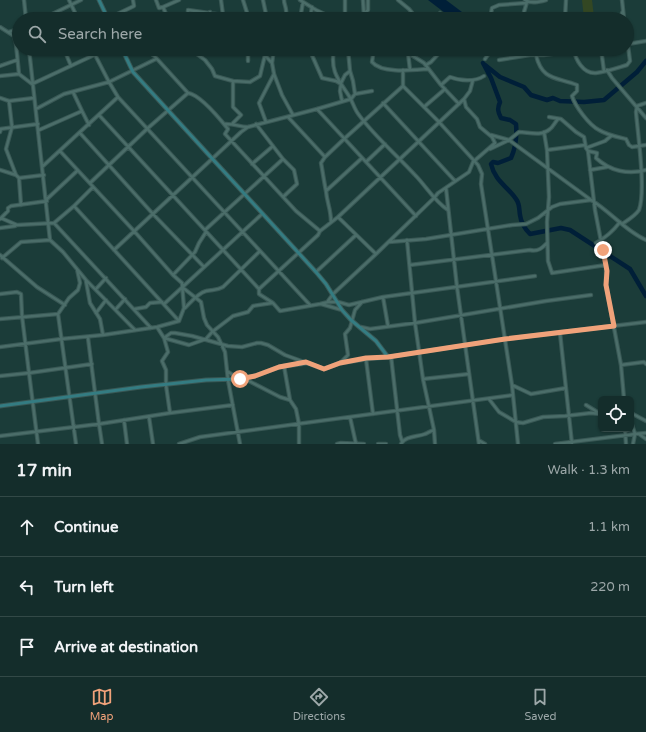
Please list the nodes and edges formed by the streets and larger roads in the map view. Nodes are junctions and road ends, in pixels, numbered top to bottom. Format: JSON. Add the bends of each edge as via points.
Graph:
{"nodes":[{"id":1,"x":24,"y":0,"type":"edge"},
{"id":2,"x":69,"y":0,"type":"edge"},
{"id":3,"x":81,"y":0,"type":"edge"},
{"id":4,"x":99,"y":0,"type":"edge"},
{"id":5,"x":133,"y":0,"type":"edge"},
{"id":6,"x":156,"y":0,"type":"edge"},
{"id":7,"x":179,"y":0,"type":"edge"},
{"id":8,"x":221,"y":0,"type":"edge"},
{"id":9,"x":242,"y":0,"type":"edge"},
{"id":10,"x":263,"y":0,"type":"edge"},
{"id":11,"x":284,"y":0,"type":"edge"},
{"id":12,"x":300,"y":0,"type":"edge"},
{"id":13,"x":308,"y":0,"type":"edge"},
{"id":14,"x":345,"y":0,"type":"edge"},
{"id":15,"x":363,"y":0,"type":"edge"},
{"id":16,"x":368,"y":0,"type":"edge"},
{"id":17,"x":398,"y":0,"type":"edge"},
{"id":18,"x":510,"y":0,"type":"edge"},
{"id":19,"x":546,"y":0,"type":"edge"},
{"id":20,"x":566,"y":0,"type":"edge"},
{"id":21,"x":622,"y":0,"type":"edge"},
{"id":22,"x":526,"y":1,"type":"edge"},
{"id":23,"x":304,"y":2,"type":"junction"},
{"id":24,"x":513,"y":3,"type":"junction"},
{"id":25,"x":71,"y":5,"type":"junction"},
{"id":26,"x":308,"y":5,"type":"junction"},
{"id":27,"x":163,"y":7,"type":"junction"},
{"id":28,"x":312,"y":8,"type":"junction"},
{"id":29,"x":623,"y":10,"type":"edge"},
{"id":30,"x":25,"y":12,"type":"edge"},
{"id":31,"x":59,"y":12,"type":"edge"},
{"id":32,"x":74,"y":12,"type":"edge"},
{"id":33,"x":105,"y":12,"type":"edge"},
{"id":34,"x":122,"y":12,"type":"edge"},
{"id":35,"x":165,"y":12,"type":"edge"},
{"id":36,"x":188,"y":12,"type":"edge"},
{"id":37,"x":210,"y":12,"type":"edge"},
{"id":38,"x":223,"y":12,"type":"edge"},
{"id":39,"x":246,"y":12,"type":"edge"},
{"id":40,"x":266,"y":12,"type":"edge"},
{"id":41,"x":286,"y":12,"type":"edge"},
{"id":42,"x":302,"y":12,"type":"edge"},
{"id":43,"x":311,"y":12,"type":"edge"},
{"id":44,"x":320,"y":12,"type":"edge"},
{"id":45,"x":345,"y":12,"type":"edge"},
{"id":46,"x":365,"y":12,"type":"edge"},
{"id":47,"x":366,"y":12,"type":"edge"},
{"id":48,"x":412,"y":12,"type":"edge"},
{"id":49,"x":491,"y":12,"type":"edge"},
{"id":50,"x":524,"y":12,"type":"edge"},
{"id":51,"x":565,"y":12,"type":"edge"},
{"id":52,"x":0,"y":27,"type":"edge"},
{"id":53,"x":12,"y":31,"type":"edge"},
{"id":54,"x":8,"y":32,"type":"junction"},
{"id":55,"x":12,"y":35,"type":"edge"},
{"id":56,"x":646,"y":41,"type":"edge"},
{"id":57,"x":634,"y":43,"type":"edge"},
{"id":58,"x":17,"y":56,"type":"edge"},
{"id":59,"x":30,"y":56,"type":"edge"},
{"id":60,"x":67,"y":56,"type":"edge"},
{"id":61,"x":93,"y":56,"type":"edge"},
{"id":62,"x":95,"y":56,"type":"edge"},
{"id":63,"x":125,"y":56,"type":"edge"},
{"id":64,"x":154,"y":56,"type":"edge"},
{"id":65,"x":200,"y":56,"type":"edge"},
{"id":66,"x":248,"y":56,"type":"edge"},
{"id":67,"x":265,"y":56,"type":"edge"},
{"id":68,"x":266,"y":56,"type":"edge"},
{"id":69,"x":273,"y":56,"type":"edge"},
{"id":70,"x":312,"y":56,"type":"edge"},
{"id":71,"x":334,"y":56,"type":"edge"},
{"id":72,"x":349,"y":56,"type":"edge"},
{"id":73,"x":373,"y":56,"type":"edge"},
{"id":74,"x":408,"y":56,"type":"edge"},
{"id":75,"x":414,"y":56,"type":"edge"},
{"id":76,"x":437,"y":56,"type":"edge"},
{"id":77,"x":487,"y":56,"type":"edge"},
{"id":78,"x":524,"y":56,"type":"edge"},
{"id":79,"x":536,"y":56,"type":"edge"},
{"id":80,"x":576,"y":56,"type":"edge"},
{"id":81,"x":603,"y":56,"type":"edge"},
{"id":82,"x":629,"y":56,"type":"edge"},
{"id":83,"x":485,"y":59,"type":"dead end"},
{"id":84,"x":17,"y":60,"type":"junction"},
{"id":85,"x":156,"y":60,"type":"junction"},
{"id":86,"x":248,"y":60,"type":"dead end"},
{"id":87,"x":499,"y":60,"type":"dead end"},
{"id":88,"x":272,"y":63,"type":"junction"},
{"id":89,"x":426,"y":65,"type":"junction"},
{"id":90,"x":0,"y":66,"type":"edge"},
{"id":91,"x":71,"y":66,"type":"junction"},
{"id":92,"x":428,"y":69,"type":"junction"},
{"id":93,"x":402,"y":70,"type":"junction"},
{"id":94,"x":410,"y":70,"type":"junction"},
{"id":95,"x":606,"y":70,"type":"junction"},
{"id":96,"x":350,"y":71,"type":"junction"},
{"id":97,"x":133,"y":72,"type":"junction"},
{"id":98,"x":19,"y":74,"type":"junction"},
{"id":99,"x":274,"y":74,"type":"junction"},
{"id":100,"x":0,"y":76,"type":"edge"},
{"id":101,"x":484,"y":76,"type":"dead end"},
{"id":102,"x":474,"y":80,"type":"junction"},
{"id":103,"x":233,"y":81,"type":"junction"},
{"id":104,"x":108,"y":82,"type":"junction"},
{"id":105,"x":32,"y":84,"type":"junction"},
{"id":106,"x":341,"y":84,"type":"junction"},
{"id":107,"x":441,"y":85,"type":"junction"},
{"id":108,"x":403,"y":86,"type":"junction"},
{"id":109,"x":445,"y":89,"type":"junction"},
{"id":110,"x":372,"y":91,"type":"dead end"},
{"id":111,"x":73,"y":92,"type":"junction"},
{"id":112,"x":188,"y":93,"type":"junction"},
{"id":113,"x":355,"y":94,"type":"junction"},
{"id":114,"x":118,"y":97,"type":"junction"},
{"id":115,"x":0,"y":98,"type":"edge"},
{"id":116,"x":34,"y":98,"type":"junction"},
{"id":117,"x":351,"y":99,"type":"junction"},
{"id":118,"x":464,"y":99,"type":"junction"},
{"id":119,"x":9,"y":101,"type":"junction"},
{"id":120,"x":342,"y":101,"type":"junction"},
{"id":121,"x":383,"y":103,"type":"junction"},
{"id":122,"x":646,"y":103,"type":"edge"},
{"id":123,"x":459,"y":104,"type":"junction"},
{"id":124,"x":637,"y":106,"type":"junction"},
{"id":125,"x":424,"y":107,"type":"junction"},
{"id":126,"x":36,"y":109,"type":"junction"},
{"id":127,"x":317,"y":109,"type":"junction"},
{"id":128,"x":82,"y":111,"type":"junction"},
{"id":129,"x":168,"y":111,"type":"junction"},
{"id":130,"x":99,"y":115,"type":"junction"},
{"id":131,"x":293,"y":115,"type":"junction"},
{"id":132,"x":288,"y":117,"type":"junction"},
{"id":133,"x":549,"y":117,"type":"dead end"},
{"id":134,"x":558,"y":118,"type":"junction"},
{"id":135,"x":646,"y":118,"type":"edge"},
{"id":136,"x":363,"y":121,"type":"junction"},
{"id":137,"x":266,"y":122,"type":"junction"},
{"id":138,"x":439,"y":122,"type":"junction"},
{"id":139,"x":233,"y":123,"type":"junction"},
{"id":140,"x":38,"y":124,"type":"junction"},
{"id":141,"x":224,"y":124,"type":"junction"},
{"id":142,"x":256,"y":124,"type":"junction"},
{"id":143,"x":89,"y":125,"type":"junction"},
{"id":144,"x":12,"y":127,"type":"junction"},
{"id":145,"x":248,"y":127,"type":"junction"},
{"id":146,"x":148,"y":128,"type":"junction"},
{"id":147,"x":1,"y":129,"type":"edge"},
{"id":148,"x":39,"y":130,"type":"junction"},
{"id":149,"x":0,"y":132,"type":"edge"},
{"id":150,"x":80,"y":132,"type":"junction"},
{"id":151,"x":544,"y":132,"type":"junction"},
{"id":152,"x":488,"y":134,"type":"junction"},
{"id":153,"x":612,"y":136,"type":"junction"},
{"id":154,"x":344,"y":138,"type":"junction"},
{"id":155,"x":232,"y":140,"type":"junction"},
{"id":156,"x":509,"y":140,"type":"junction"},
{"id":157,"x":418,"y":142,"type":"junction"},
{"id":158,"x":385,"y":144,"type":"junction"},
{"id":159,"x":646,"y":145,"type":"edge"},
{"id":160,"x":129,"y":146,"type":"junction"},
{"id":161,"x":274,"y":146,"type":"junction"},
{"id":162,"x":586,"y":146,"type":"junction"},
{"id":163,"x":641,"y":146,"type":"junction"},
{"id":164,"x":547,"y":150,"type":"junction"},
{"id":165,"x":60,"y":151,"type":"junction"},
{"id":166,"x":486,"y":151,"type":"junction"},
{"id":167,"x":588,"y":151,"type":"junction"},
{"id":168,"x":325,"y":157,"type":"junction"},
{"id":169,"x":212,"y":158,"type":"junction"},
{"id":170,"x":362,"y":158,"type":"junction"},
{"id":171,"x":283,"y":159,"type":"junction"},
{"id":172,"x":400,"y":159,"type":"junction"},
{"id":173,"x":366,"y":162,"type":"junction"},
{"id":174,"x":473,"y":162,"type":"junction"},
{"id":175,"x":252,"y":164,"type":"junction"},
{"id":176,"x":43,"y":166,"type":"junction"},
{"id":177,"x":109,"y":166,"type":"junction"},
{"id":178,"x":607,"y":166,"type":"junction"},
{"id":179,"x":547,"y":169,"type":"junction"},
{"id":180,"x":0,"y":170,"type":"edge"},
{"id":181,"x":590,"y":170,"type":"junction"},
{"id":182,"x":645,"y":170,"type":"edge"},
{"id":183,"x":77,"y":171,"type":"junction"},
{"id":184,"x":16,"y":175,"type":"junction"},
{"id":185,"x":44,"y":176,"type":"junction"},
{"id":186,"x":191,"y":177,"type":"junction"},
{"id":187,"x":264,"y":177,"type":"junction"},
{"id":188,"x":19,"y":178,"type":"junction"},
{"id":189,"x":380,"y":178,"type":"junction"},
{"id":190,"x":455,"y":181,"type":"junction"},
{"id":191,"x":90,"y":183,"type":"junction"},
{"id":192,"x":93,"y":187,"type":"junction"},
{"id":193,"x":446,"y":188,"type":"junction"},
{"id":194,"x":326,"y":192,"type":"junction"},
{"id":195,"x":245,"y":194,"type":"junction"},
{"id":196,"x":173,"y":195,"type":"junction"},
{"id":197,"x":283,"y":197,"type":"junction"},
{"id":198,"x":434,"y":198,"type":"junction"},
{"id":199,"x":46,"y":200,"type":"junction"},
{"id":200,"x":591,"y":200,"type":"junction"},
{"id":201,"x":594,"y":202,"type":"junction"},
{"id":202,"x":21,"y":205,"type":"junction"},
{"id":203,"x":74,"y":206,"type":"junction"},
{"id":204,"x":449,"y":210,"type":"junction"},
{"id":205,"x":547,"y":211,"type":"junction"},
{"id":206,"x":225,"y":213,"type":"junction"},
{"id":207,"x":153,"y":214,"type":"junction"},
{"id":208,"x":262,"y":214,"type":"junction"},
{"id":209,"x":416,"y":216,"type":"junction"},
{"id":210,"x":338,"y":217,"type":"junction"},
{"id":211,"x":0,"y":218,"type":"edge"},
{"id":212,"x":49,"y":222,"type":"junction"},
{"id":213,"x":54,"y":222,"type":"junction"},
{"id":214,"x":331,"y":223,"type":"junction"},
{"id":215,"x":621,"y":223,"type":"junction"},
{"id":216,"x":17,"y":225,"type":"junction"},
{"id":217,"x":0,"y":228,"type":"edge"},
{"id":218,"x":488,"y":228,"type":"junction"},
{"id":219,"x":134,"y":231,"type":"junction"},
{"id":220,"x":206,"y":231,"type":"junction"},
{"id":221,"x":320,"y":231,"type":"junction"},
{"id":222,"x":242,"y":232,"type":"junction"},
{"id":223,"x":452,"y":234,"type":"junction"},
{"id":224,"x":356,"y":235,"type":"junction"},
{"id":225,"x":50,"y":240,"type":"junction"},
{"id":226,"x":407,"y":240,"type":"junction"},
{"id":227,"x":601,"y":240,"type":"junction"},
{"id":228,"x":646,"y":240,"type":"edge"},
{"id":229,"x":389,"y":242,"type":"junction"},
{"id":230,"x":547,"y":242,"type":"junction"},
{"id":231,"x":596,"y":243,"type":"dead end"},
{"id":232,"x":114,"y":250,"type":"junction"},
{"id":233,"x":223,"y":250,"type":"junction"},
{"id":234,"x":260,"y":251,"type":"junction"},
{"id":235,"x":298,"y":253,"type":"junction"},
{"id":236,"x":376,"y":254,"type":"junction"},
{"id":237,"x":492,"y":254,"type":"junction"},
{"id":238,"x":1,"y":256,"type":"edge"},
{"id":239,"x":192,"y":256,"type":"junction"},
{"id":240,"x":455,"y":260,"type":"junction"},
{"id":241,"x":410,"y":265,"type":"junction"},
{"id":242,"x":606,"y":265,"type":"junction"},
{"id":243,"x":204,"y":268,"type":"junction"},
{"id":244,"x":77,"y":269,"type":"junction"},
{"id":245,"x":241,"y":269,"type":"junction"},
{"id":246,"x":279,"y":270,"type":"junction"},
{"id":247,"x":316,"y":272,"type":"junction"},
{"id":248,"x":172,"y":275,"type":"junction"},
{"id":249,"x":535,"y":276,"type":"dead end"},
{"id":250,"x":106,"y":278,"type":"junction"},
{"id":251,"x":86,"y":280,"type":"junction"},
{"id":252,"x":496,"y":281,"type":"junction"},
{"id":253,"x":182,"y":286,"type":"junction"},
{"id":254,"x":457,"y":287,"type":"junction"},
{"id":255,"x":96,"y":289,"type":"junction"},
{"id":256,"x":259,"y":289,"type":"junction"},
{"id":257,"x":0,"y":294,"type":"edge"},
{"id":258,"x":333,"y":294,"type":"junction"},
{"id":259,"x":412,"y":294,"type":"junction"},
{"id":260,"x":591,"y":295,"type":"dead end"},
{"id":261,"x":195,"y":298,"type":"junction"},
{"id":262,"x":383,"y":298,"type":"junction"},
{"id":263,"x":106,"y":300,"type":"junction"},
{"id":264,"x":126,"y":300,"type":"junction"},
{"id":265,"x":328,"y":302,"type":"junction"},
{"id":266,"x":338,"y":302,"type":"junction"},
{"id":267,"x":363,"y":302,"type":"junction"},
{"id":268,"x":163,"y":303,"type":"junction"},
{"id":269,"x":273,"y":303,"type":"junction"},
{"id":270,"x":320,"y":304,"type":"junction"},
{"id":271,"x":310,"y":305,"type":"junction"},
{"id":272,"x":65,"y":306,"type":"junction"},
{"id":273,"x":184,"y":308,"type":"junction"},
{"id":274,"x":116,"y":309,"type":"junction"},
{"id":275,"x":500,"y":309,"type":"junction"},
{"id":276,"x":135,"y":310,"type":"junction"},
{"id":277,"x":342,"y":310,"type":"junction"},
{"id":278,"x":96,"y":313,"type":"junction"},
{"id":279,"x":58,"y":314,"type":"junction"},
{"id":280,"x":22,"y":316,"type":"junction"},
{"id":281,"x":462,"y":316,"type":"junction"},
{"id":282,"x":0,"y":319,"type":"edge"},
{"id":283,"x":351,"y":320,"type":"junction"},
{"id":284,"x":179,"y":321,"type":"junction"},
{"id":285,"x":646,"y":322,"type":"edge"},
{"id":286,"x":415,"y":323,"type":"junction"},
{"id":287,"x":388,"y":326,"type":"junction"},
{"id":288,"x":614,"y":326,"type":"junction"},
{"id":289,"x":156,"y":327,"type":"junction"},
{"id":290,"x":361,"y":327,"type":"junction"},
{"id":291,"x":152,"y":328,"type":"junction"},
{"id":292,"x":135,"y":330,"type":"junction"},
{"id":293,"x":212,"y":332,"type":"junction"},
{"id":294,"x":560,"y":333,"type":"junction"},
{"id":295,"x":103,"y":335,"type":"junction"},
{"id":296,"x":88,"y":338,"type":"junction"},
{"id":297,"x":164,"y":338,"type":"junction"},
{"id":298,"x":61,"y":339,"type":"junction"},
{"id":299,"x":206,"y":339,"type":"junction"},
{"id":300,"x":505,"y":339,"type":"junction"},
{"id":301,"x":220,"y":343,"type":"junction"},
{"id":302,"x":25,"y":344,"type":"junction"},
{"id":303,"x":466,"y":345,"type":"junction"},
{"id":304,"x":0,"y":348,"type":"edge"},
{"id":305,"x":420,"y":352,"type":"junction"},
{"id":306,"x":389,"y":357,"type":"junction"},
{"id":307,"x":366,"y":358,"type":"junction"},
{"id":308,"x":306,"y":362,"type":"junction"},
{"id":309,"x":340,"y":363,"type":"junction"},
{"id":310,"x":92,"y":364,"type":"junction"},
{"id":311,"x":646,"y":364,"type":"edge"},
{"id":312,"x":621,"y":365,"type":"junction"},
{"id":313,"x":284,"y":366,"type":"junction"},
{"id":314,"x":65,"y":367,"type":"junction"},
{"id":315,"x":227,"y":370,"type":"junction"},
{"id":316,"x":29,"y":373,"type":"junction"},
{"id":317,"x":469,"y":374,"type":"junction"},
{"id":318,"x":0,"y":376,"type":"edge"},
{"id":319,"x":241,"y":379,"type":"junction"},
{"id":320,"x":423,"y":379,"type":"junction"},
{"id":321,"x":228,"y":380,"type":"junction"},
{"id":322,"x":166,"y":385,"type":"junction"},
{"id":323,"x":512,"y":385,"type":"junction"},
{"id":324,"x":566,"y":388,"type":"junction"},
{"id":325,"x":95,"y":394,"type":"junction"},
{"id":326,"x":513,"y":395,"type":"junction"},
{"id":327,"x":624,"y":396,"type":"edge"},
{"id":328,"x":70,"y":398,"type":"junction"},
{"id":329,"x":488,"y":399,"type":"junction"},
{"id":330,"x":290,"y":400,"type":"junction"},
{"id":331,"x":474,"y":401,"type":"junction"},
{"id":332,"x":33,"y":402,"type":"junction"},
{"id":333,"x":233,"y":405,"type":"junction"},
{"id":334,"x":586,"y":405,"type":"dead end"},
{"id":335,"x":0,"y":406,"type":"edge"},
{"id":336,"x":429,"y":407,"type":"junction"},
{"id":337,"x":398,"y":411,"type":"junction"},
{"id":338,"x":170,"y":413,"type":"junction"},
{"id":339,"x":598,"y":413,"type":"edge"},
{"id":340,"x":373,"y":414,"type":"junction"},
{"id":341,"x":598,"y":414,"type":"edge"},
{"id":342,"x":569,"y":416,"type":"junction"},
{"id":343,"x":634,"y":416,"type":"edge"},
{"id":344,"x":149,"y":417,"type":"junction"},
{"id":345,"x":350,"y":417,"type":"junction"},
{"id":346,"x":645,"y":419,"type":"edge"},
{"id":347,"x":124,"y":420,"type":"junction"},
{"id":348,"x":516,"y":422,"type":"junction"},
{"id":349,"x":99,"y":424,"type":"junction"},
{"id":350,"x":299,"y":424,"type":"junction"},
{"id":351,"x":74,"y":426,"type":"junction"},
{"id":352,"x":634,"y":428,"type":"edge"},
{"id":353,"x":434,"y":430,"type":"junction"},
{"id":354,"x":36,"y":431,"type":"junction"},
{"id":355,"x":238,"y":431,"type":"junction"},
{"id":356,"x":646,"y":433,"type":"edge"},
{"id":357,"x":637,"y":434,"type":"junction"},
{"id":358,"x":625,"y":435,"type":"junction"},
{"id":359,"x":0,"y":436,"type":"edge"},
{"id":360,"x":646,"y":439,"type":"edge"},
{"id":361,"x":402,"y":442,"type":"edge"},
{"id":362,"x":479,"y":443,"type":"edge"},
{"id":363,"x":572,"y":443,"type":"edge"},
{"id":364,"x":38,"y":444,"type":"edge"},
{"id":365,"x":76,"y":444,"type":"edge"},
{"id":366,"x":102,"y":444,"type":"edge"},
{"id":367,"x":127,"y":444,"type":"edge"},
{"id":368,"x":153,"y":444,"type":"edge"},
{"id":369,"x":179,"y":444,"type":"edge"},
{"id":370,"x":240,"y":444,"type":"edge"},
{"id":371,"x":299,"y":444,"type":"edge"},
{"id":372,"x":337,"y":444,"type":"edge"},
{"id":373,"x":355,"y":444,"type":"edge"},
{"id":374,"x":364,"y":444,"type":"edge"},
{"id":375,"x":378,"y":444,"type":"edge"},
{"id":376,"x":386,"y":444,"type":"edge"},
{"id":377,"x":435,"y":444,"type":"edge"},
{"id":378,"x":485,"y":444,"type":"edge"},
{"id":379,"x":518,"y":444,"type":"edge"},
{"id":380,"x":555,"y":444,"type":"edge"},
{"id":381,"x":626,"y":444,"type":"edge"},
{"id":382,"x":633,"y":444,"type":"edge"}],
"edges":[{"from":1,"to":30,"type":"street"},
{"from":2,"to":25,"type":"street"},
{"from":3,"to":25,"type":"street"},
{"from":4,"to":33,"type":"street"},
{"from":5,"to":34,"type":"street","via":[[134,6]]},
{"from":6,"to":27,"type":"street","via":[[159,8]]},
{"from":7,"to":27,"type":"street"},
{"from":8,"to":38,"type":"street"},
{"from":9,"to":39,"type":"street"},
{"from":10,"to":40,"type":"street"},
{"from":11,"to":41,"type":"street"},
{"from":12,"to":23,"type":"street"},
{"from":13,"to":26,"type":"street"},
{"from":14,"to":45,"type":"street"},
{"from":15,"to":46,"type":"street"},
{"from":16,"to":47,"type":"street"},
{"from":17,"to":48,"type":"street"},
{"from":18,"to":24,"type":"street"},
{"from":19,"to":22,"type":"street"},
{"from":20,"to":51,"type":"street"},
{"from":21,"to":29,"type":"street"},
{"from":22,"to":24,"type":"street"},
{"from":22,"to":50,"type":"street"},
{"from":23,"to":26,"type":"street"},
{"from":23,"to":42,"type":"street"},
{"from":24,"to":49,"type":"street","via":[[499,5],[492,8]]},
{"from":25,"to":31,"type":"street"},
{"from":25,"to":32,"type":"street"},
{"from":26,"to":28,"type":"street"},
{"from":27,"to":35,"type":"street"},
{"from":28,"to":43,"type":"street"},
{"from":28,"to":44,"type":"street"},
{"from":36,"to":37,"type":"street"},
{"from":52,"to":54,"type":"street"},
{"from":53,"to":54,"type":"street"},
{"from":54,"to":55,"type":"street"},
{"from":56,"to":57,"type":"street"},
{"from":58,"to":84,"type":"street"},
{"from":59,"to":105,"type":"street"},
{"from":60,"to":91,"type":"street"},
{"from":61,"to":91,"type":"street"},
{"from":62,"to":104,"type":"street"},
{"from":63,"to":97,"type":"street"},
{"from":64,"to":85,"type":"street"},
{"from":65,"to":103,"type":"street","via":[[215,76]]},
{"from":66,"to":86,"type":"street"},
{"from":67,"to":103,"type":"street","via":[[260,76],[250,82]]},
{"from":68,"to":88,"type":"street"},
{"from":69,"to":88,"type":"street"},
{"from":70,"to":106,"type":"street","via":[[322,78]]},
{"from":71,"to":106,"type":"street","via":[[334,73]]},
{"from":72,"to":96,"type":"street"},
{"from":73,"to":93,"type":"street","via":[[374,65]]},
{"from":74,"to":94,"type":"street"},
{"from":75,"to":89,"type":"street"},
{"from":76,"to":89,"type":"street"},
{"from":77,"to":83,"type":"street"},
{"from":78,"to":87,"type":"street"},
{"from":79,"to":153,"type":"street","via":[[540,67],[554,79],[577,84],[577,92],[572,96],[573,101],[596,129]]},
{"from":80,"to":95,"type":"street","via":[[578,63],[587,70],[595,73]]},
{"from":81,"to":95,"type":"street"},
{"from":82,"to":95,"type":"street","via":[[627,65]]},
{"from":84,"to":90,"type":"street"},
{"from":84,"to":98,"type":"street"},
{"from":85,"to":97,"type":"street"},
{"from":85,"to":112,"type":"street"},
{"from":88,"to":99,"type":"street"},
{"from":89,"to":92,"type":"street"},
{"from":91,"to":105,"type":"street"},
{"from":92,"to":94,"type":"street"},
{"from":92,"to":107,"type":"street"},
{"from":93,"to":94,"type":"street"},
{"from":93,"to":108,"type":"street"},
{"from":95,"to":124,"type":"street"},
{"from":96,"to":106,"type":"street"},
{"from":96,"to":113,"type":"street"},
{"from":97,"to":104,"type":"street"},
{"from":97,"to":129,"type":"street"},
{"from":98,"to":100,"type":"street"},
{"from":98,"to":105,"type":"street"},
{"from":99,"to":131,"type":"street"},
{"from":99,"to":137,"type":"street","via":[[259,103]]},
{"from":101,"to":102,"type":"street"},
{"from":102,"to":107,"type":"street","via":[[450,77]]},
{"from":102,"to":118,"type":"street"},
{"from":103,"to":139,"type":"street","via":[[234,108],[241,115]]},
{"from":104,"to":111,"type":"street"},
{"from":104,"to":114,"type":"street"},
{"from":105,"to":116,"type":"street"},
{"from":106,"to":117,"type":"street"},
{"from":106,"to":120,"type":"street"},
{"from":107,"to":109,"type":"street"},
{"from":108,"to":121,"type":"street"},
{"from":108,"to":125,"type":"street"},
{"from":109,"to":123,"type":"street"},
{"from":109,"to":125,"type":"street"},
{"from":110,"to":113,"type":"street"},
{"from":111,"to":126,"type":"street"},
{"from":111,"to":128,"type":"street"},
{"from":112,"to":129,"type":"street"},
{"from":112,"to":141,"type":"street","via":[[193,94]]},
{"from":113,"to":117,"type":"street"},
{"from":114,"to":130,"type":"street"},
{"from":114,"to":146,"type":"street"},
{"from":115,"to":119,"type":"street"},
{"from":116,"to":119,"type":"street"},
{"from":116,"to":126,"type":"street"},
{"from":117,"to":120,"type":"street"},
{"from":117,"to":136,"type":"street"},
{"from":118,"to":123,"type":"street"},
{"from":118,"to":152,"type":"street","via":[[466,107]]},
{"from":119,"to":144,"type":"street"},
{"from":120,"to":127,"type":"street"},
{"from":121,"to":136,"type":"street"},
{"from":121,"to":157,"type":"street"},
{"from":122,"to":124,"type":"street"},
{"from":123,"to":138,"type":"street"},
{"from":124,"to":135,"type":"street"},
{"from":124,"to":163,"type":"street"},
{"from":125,"to":138,"type":"street"},
{"from":126,"to":140,"type":"street"},
{"from":127,"to":131,"type":"street"},
{"from":127,"to":154,"type":"street"},
{"from":128,"to":143,"type":"street"},
{"from":128,"to":148,"type":"street"},
{"from":129,"to":146,"type":"street"},
{"from":129,"to":169,"type":"street"},
{"from":130,"to":143,"type":"street"},
{"from":130,"to":160,"type":"street"},
{"from":131,"to":132,"type":"street"},
{"from":132,"to":137,"type":"street"},
{"from":132,"to":168,"type":"street"},
{"from":133,"to":134,"type":"street"},
{"from":134,"to":151,"type":"street","via":[[550,129]]},
{"from":134,"to":162,"type":"street","via":[[583,135]]},
{"from":136,"to":154,"type":"street"},
{"from":136,"to":158,"type":"street"},
{"from":137,"to":142,"type":"street"},
{"from":138,"to":157,"type":"street"},
{"from":138,"to":174,"type":"street"},
{"from":139,"to":141,"type":"street"},
{"from":139,"to":145,"type":"street"},
{"from":140,"to":144,"type":"street"},
{"from":140,"to":148,"type":"street"},
{"from":141,"to":155,"type":"street","via":[[228,128],[225,134]]},
{"from":142,"to":145,"type":"street"},
{"from":142,"to":161,"type":"street"},
{"from":143,"to":150,"type":"street"},
{"from":144,"to":147,"type":"street"},
{"from":144,"to":184,"type":"street","via":[[6,149]]},
{"from":145,"to":155,"type":"street"},
{"from":146,"to":160,"type":"street"},
{"from":146,"to":186,"type":"street"},
{"from":147,"to":149,"type":"street"},
{"from":148,"to":176,"type":"street"},
{"from":150,"to":165,"type":"street"},
{"from":150,"to":177,"type":"street"},
{"from":151,"to":156,"type":"street","via":[[519,132]]},
{"from":151,"to":164,"type":"street"},
{"from":152,"to":156,"type":"street"},
{"from":152,"to":166,"type":"street","via":[[495,143]]},
{"from":153,"to":162,"type":"street","via":[[605,141]]},
{"from":153,"to":163,"type":"street","via":[[626,138],[632,147]]},
{"from":154,"to":168,"type":"street"},
{"from":154,"to":170,"type":"street"},
{"from":155,"to":169,"type":"street"},
{"from":155,"to":175,"type":"street"},
{"from":156,"to":166,"type":"street"},
{"from":156,"to":179,"type":"street"},
{"from":157,"to":172,"type":"street"},
{"from":157,"to":190,"type":"street"},
{"from":158,"to":172,"type":"street"},
{"from":158,"to":173,"type":"street"},
{"from":159,"to":163,"type":"street"},
{"from":160,"to":177,"type":"street"},
{"from":160,"to":196,"type":"street"},
{"from":161,"to":171,"type":"street"},
{"from":161,"to":175,"type":"street"},
{"from":162,"to":164,"type":"street"},
{"from":162,"to":167,"type":"street"},
{"from":163,"to":182,"type":"street"},
{"from":164,"to":179,"type":"street"},
{"from":165,"to":176,"type":"street"},
{"from":165,"to":183,"type":"street"},
{"from":166,"to":174,"type":"street"},
{"from":167,"to":178,"type":"street","via":[[597,153],[596,158]]},
{"from":167,"to":181,"type":"street"},
{"from":168,"to":194,"type":"street","via":[[321,163]]},
{"from":169,"to":186,"type":"street"},
{"from":169,"to":195,"type":"street"},
{"from":170,"to":173,"type":"street"},
{"from":170,"to":194,"type":"street"},
{"from":171,"to":187,"type":"street"},
{"from":171,"to":197,"type":"street","via":[[294,170],[297,184]]},
{"from":172,"to":189,"type":"street"},
{"from":172,"to":198,"type":"street"},
{"from":173,"to":189,"type":"street"},
{"from":174,"to":190,"type":"street","via":[[469,172]]},
{"from":174,"to":218,"type":"street","via":[[478,165],[482,174],[481,184]]},
{"from":175,"to":187,"type":"street"},
{"from":176,"to":185,"type":"street"},
{"from":177,"to":191,"type":"street"},
{"from":177,"to":207,"type":"street"},
{"from":178,"to":181,"type":"street"},
{"from":178,"to":182,"type":"street","via":[[628,173]]},
{"from":179,"to":200,"type":"street"},
{"from":179,"to":205,"type":"street"},
{"from":180,"to":184,"type":"street"},
{"from":181,"to":201,"type":"street"},
{"from":182,"to":215,"type":"street","via":[[640,209]]},
{"from":183,"to":191,"type":"street"},
{"from":183,"to":199,"type":"street"},
{"from":184,"to":188,"type":"street"},
{"from":185,"to":188,"type":"street"},
{"from":185,"to":199,"type":"street"},
{"from":186,"to":196,"type":"street"},
{"from":186,"to":206,"type":"street"},
{"from":187,"to":195,"type":"street"},
{"from":187,"to":197,"type":"street"},
{"from":188,"to":202,"type":"street"},
{"from":189,"to":209,"type":"street"},
{"from":189,"to":210,"type":"street"},
{"from":190,"to":193,"type":"street"},
{"from":191,"to":192,"type":"street"},
{"from":192,"to":203,"type":"street"},
{"from":192,"to":219,"type":"street"},
{"from":193,"to":198,"type":"street"},
{"from":193,"to":204,"type":"street"},
{"from":194,"to":214,"type":"street"},
{"from":195,"to":206,"type":"street"},
{"from":195,"to":208,"type":"street"},
{"from":196,"to":207,"type":"street"},
{"from":196,"to":220,"type":"street"},
{"from":197,"to":221,"type":"street"},
{"from":198,"to":204,"type":"street"},
{"from":198,"to":209,"type":"street"},
{"from":199,"to":202,"type":"street"},
{"from":199,"to":212,"type":"street"},
{"from":200,"to":201,"type":"street"},
{"from":200,"to":205,"type":"street","via":[[560,204]]},
{"from":201,"to":215,"type":"street"},
{"from":201,"to":227,"type":"street"},
{"from":202,"to":211,"type":"street","via":[[8,208]]},
{"from":203,"to":213,"type":"street"},
{"from":203,"to":232,"type":"street"},
{"from":204,"to":223,"type":"street"},
{"from":205,"to":218,"type":"street","via":[[526,224]]},
{"from":205,"to":230,"type":"street"},
{"from":206,"to":220,"type":"street"},
{"from":206,"to":222,"type":"street"},
{"from":207,"to":219,"type":"street"},
{"from":207,"to":239,"type":"street"},
{"from":208,"to":222,"type":"street"},
{"from":208,"to":235,"type":"street"},
{"from":209,"to":229,"type":"street"},
{"from":210,"to":214,"type":"street"},
{"from":210,"to":224,"type":"street"},
{"from":211,"to":216,"type":"street"},
{"from":212,"to":213,"type":"street"},
{"from":212,"to":216,"type":"street"},
{"from":212,"to":225,"type":"street"},
{"from":213,"to":250,"type":"street"},
{"from":214,"to":221,"type":"street"},
{"from":215,"to":227,"type":"street"},
{"from":215,"to":228,"type":"street"},
{"from":216,"to":217,"type":"street"},
{"from":218,"to":223,"type":"street"},
{"from":218,"to":237,"type":"street"},
{"from":219,"to":232,"type":"street"},
{"from":219,"to":248,"type":"street"},
{"from":220,"to":233,"type":"street"},
{"from":220,"to":239,"type":"street"},
{"from":221,"to":235,"type":"street"},
{"from":222,"to":233,"type":"street"},
{"from":222,"to":234,"type":"street"},
{"from":223,"to":226,"type":"street"},
{"from":223,"to":240,"type":"street"},
{"from":224,"to":236,"type":"street"},
{"from":224,"to":247,"type":"street"},
{"from":225,"to":238,"type":"street","via":[[21,242]]},
{"from":225,"to":244,"type":"street"},
{"from":226,"to":229,"type":"street"},
{"from":226,"to":241,"type":"street"},
{"from":227,"to":231,"type":"street"},
{"from":227,"to":242,"type":"street"},
{"from":229,"to":236,"type":"street"},
{"from":230,"to":237,"type":"street","via":[[535,251]]},
{"from":230,"to":242,"type":"street","via":[[548,261],[552,273]]},
{"from":232,"to":268,"type":"street"},
{"from":233,"to":243,"type":"street"},
{"from":233,"to":245,"type":"street"},
{"from":234,"to":245,"type":"street"},
{"from":234,"to":246,"type":"street"},
{"from":235,"to":246,"type":"street"},
{"from":235,"to":247,"type":"street"},
{"from":236,"to":258,"type":"street"},
{"from":237,"to":240,"type":"street"},
{"from":237,"to":252,"type":"street"},
{"from":238,"to":272,"type":"street","via":[[37,287]]},
{"from":239,"to":243,"type":"street"},
{"from":239,"to":248,"type":"street"},
{"from":240,"to":241,"type":"street"},
{"from":240,"to":254,"type":"street"},
{"from":241,"to":259,"type":"street"},
{"from":242,"to":288,"type":"street","via":[[606,285]]},
{"from":243,"to":253,"type":"street"},
{"from":244,"to":251,"type":"street"},
{"from":244,"to":272,"type":"street","via":[[80,287]]},
{"from":245,"to":256,"type":"street"},
{"from":245,"to":261,"type":"street","via":[[223,287],[205,291]]},
{"from":246,"to":256,"type":"street"},
{"from":246,"to":271,"type":"street"},
{"from":247,"to":258,"type":"street"},
{"from":248,"to":253,"type":"street","via":[[182,282]]},
{"from":249,"to":252,"type":"street"},
{"from":250,"to":255,"type":"street"},
{"from":250,"to":264,"type":"street"},
{"from":251,"to":255,"type":"street"},
{"from":251,"to":278,"type":"street","via":[[89,299]]},
{"from":252,"to":254,"type":"street"},
{"from":252,"to":275,"type":"street"},
{"from":253,"to":261,"type":"street"},
{"from":253,"to":268,"type":"street"},
{"from":253,"to":273,"type":"street"},
{"from":254,"to":259,"type":"street"},
{"from":254,"to":281,"type":"street"},
{"from":255,"to":263,"type":"street"},
{"from":256,"to":269,"type":"street","via":[[260,294]]},
{"from":257,"to":280,"type":"street","via":[[21,294]]},
{"from":258,"to":265,"type":"street"},
{"from":258,"to":266,"type":"street"},
{"from":259,"to":262,"type":"street"},
{"from":259,"to":286,"type":"street"},
{"from":260,"to":275,"type":"street"},
{"from":261,"to":273,"type":"street"},
{"from":261,"to":293,"type":"street","via":[[201,302],[204,318]]},
{"from":262,"to":267,"type":"street"},
{"from":262,"to":287,"type":"street"},
{"from":263,"to":274,"type":"street"},
{"from":263,"to":278,"type":"street"},
{"from":264,"to":274,"type":"street"},
{"from":264,"to":276,"type":"street"},
{"from":265,"to":266,"type":"street"},
{"from":265,"to":270,"type":"street"},
{"from":266,"to":267,"type":"street","via":[[349,305]]},
{"from":266,"to":277,"type":"street"},
{"from":267,"to":283,"type":"street","via":[[355,310]]},
{"from":268,"to":276,"type":"street","via":[[150,303]]},
{"from":268,"to":284,"type":"street"},
{"from":269,"to":271,"type":"street","via":[[280,311]]},
{"from":269,"to":293,"type":"street","via":[[253,306],[248,312],[233,316]]},
{"from":270,"to":271,"type":"street"},
{"from":270,"to":277,"type":"street"},
{"from":272,"to":279,"type":"street"},
{"from":273,"to":284,"type":"street"},
{"from":274,"to":292,"type":"street"},
{"from":275,"to":281,"type":"street"},
{"from":275,"to":300,"type":"street"},
{"from":276,"to":291,"type":"street"},
{"from":277,"to":283,"type":"street"},
{"from":278,"to":295,"type":"street"},
{"from":279,"to":280,"type":"street"},
{"from":279,"to":298,"type":"street"},
{"from":280,"to":282,"type":"street"},
{"from":280,"to":302,"type":"street"},
{"from":281,"to":286,"type":"street"},
{"from":281,"to":303,"type":"street"},
{"from":283,"to":290,"type":"street"},
{"from":283,"to":309,"type":"street","via":[[350,328],[344,337],[348,355]]},
{"from":284,"to":289,"type":"street"},
{"from":285,"to":288,"type":"street"},
{"from":286,"to":287,"type":"street"},
{"from":286,"to":305,"type":"street"},
{"from":287,"to":290,"type":"street","via":[[370,329]]},
{"from":288,"to":294,"type":"street"},
{"from":288,"to":312,"type":"street"},
{"from":289,"to":291,"type":"street"},
{"from":289,"to":297,"type":"street"},
{"from":290,"to":306,"type":"street"},
{"from":291,"to":292,"type":"street"},
{"from":292,"to":295,"type":"street"},
{"from":293,"to":299,"type":"street"},
{"from":293,"to":301,"type":"street"},
{"from":294,"to":300,"type":"street"},
{"from":294,"to":324,"type":"street"},
{"from":295,"to":296,"type":"street"},
{"from":296,"to":298,"type":"street"},
{"from":296,"to":310,"type":"street"},
{"from":297,"to":299,"type":"street","via":[[175,333]]},
{"from":297,"to":299,"type":"street","via":[[189,346]]},
{"from":297,"to":322,"type":"street","via":[[168,352],[162,361],[166,370]]},
{"from":298,"to":302,"type":"street"},
{"from":298,"to":314,"type":"street"},
{"from":299,"to":301,"type":"street"},
{"from":300,"to":303,"type":"street"},
{"from":300,"to":323,"type":"street"},
{"from":301,"to":308,"type":"street","via":[[242,347],[257,342],[268,344],[285,355]]},
{"from":301,"to":315,"type":"street","via":[[225,352]]},
{"from":302,"to":304,"type":"street"},
{"from":302,"to":316,"type":"street"},
{"from":303,"to":305,"type":"street"},
{"from":303,"to":317,"type":"street"},
{"from":305,"to":306,"type":"street"},
{"from":305,"to":320,"type":"street"},
{"from":306,"to":307,"type":"street"},
{"from":306,"to":337,"type":"street"},
{"from":307,"to":309,"type":"street"},
{"from":307,"to":340,"type":"street"},
{"from":308,"to":309,"type":"street","via":[[324,369]]},
{"from":308,"to":313,"type":"street"},
{"from":310,"to":314,"type":"street"},
{"from":310,"to":325,"type":"street"},
{"from":311,"to":312,"type":"street","via":[[644,362]]},
{"from":312,"to":327,"type":"street"},
{"from":313,"to":319,"type":"street"},
{"from":313,"to":330,"type":"street"},
{"from":314,"to":316,"type":"street"},
{"from":314,"to":328,"type":"street"},
{"from":315,"to":319,"type":"street"},
{"from":315,"to":321,"type":"street"},
{"from":316,"to":318,"type":"street"},
{"from":316,"to":332,"type":"street"},
{"from":317,"to":320,"type":"street"},
{"from":317,"to":331,"type":"street"},
{"from":319,"to":321,"type":"street"},
{"from":319,"to":330,"type":"street"},
{"from":320,"to":336,"type":"street"},
{"from":321,"to":322,"type":"street"},
{"from":321,"to":333,"type":"street"},
{"from":322,"to":325,"type":"street"},
{"from":322,"to":338,"type":"street"},
{"from":323,"to":324,"type":"street","via":[[531,394]]},
{"from":323,"to":326,"type":"street"},
{"from":324,"to":342,"type":"street"},
{"from":325,"to":328,"type":"street"},
{"from":325,"to":349,"type":"street"},
{"from":326,"to":329,"type":"street"},
{"from":326,"to":348,"type":"street"},
{"from":328,"to":332,"type":"street"},
{"from":328,"to":351,"type":"street"},
{"from":329,"to":331,"type":"street"},
{"from":329,"to":348,"type":"street","via":[[499,412]]},
{"from":330,"to":350,"type":"street","via":[[296,409]]},
{"from":331,"to":336,"type":"street"},
{"from":331,"to":362,"type":"street"},
{"from":332,"to":335,"type":"street"},
{"from":332,"to":354,"type":"street"},
{"from":333,"to":338,"type":"street"},
{"from":333,"to":355,"type":"street"},
{"from":334,"to":339,"type":"street"},
{"from":336,"to":337,"type":"street"},
{"from":336,"to":353,"type":"street"},
{"from":337,"to":340,"type":"street"},
{"from":337,"to":361,"type":"street"},
{"from":338,"to":344,"type":"street"},
{"from":340,"to":345,"type":"street"},
{"from":341,"to":342,"type":"street"},
{"from":342,"to":348,"type":"street"},
{"from":342,"to":363,"type":"street"},
{"from":343,"to":346,"type":"street"},
{"from":344,"to":347,"type":"street"},
{"from":344,"to":368,"type":"street"},
{"from":345,"to":350,"type":"street"},
{"from":345,"to":373,"type":"street"},
{"from":347,"to":349,"type":"street"},
{"from":347,"to":367,"type":"street"},
{"from":348,"to":379,"type":"street"},
{"from":349,"to":351,"type":"street"},
{"from":349,"to":366,"type":"street"},
{"from":350,"to":355,"type":"street"},
{"from":350,"to":371,"type":"street"},
{"from":351,"to":354,"type":"street"},
{"from":351,"to":365,"type":"street"},
{"from":352,"to":357,"type":"street"},
{"from":353,"to":361,"type":"street"},
{"from":353,"to":377,"type":"street"},
{"from":354,"to":359,"type":"street"},
{"from":354,"to":364,"type":"street"},
{"from":355,"to":369,"type":"street","via":[[194,438]]},
{"from":355,"to":370,"type":"street"},
{"from":356,"to":357,"type":"street"},
{"from":357,"to":358,"type":"street"},
{"from":357,"to":360,"type":"street"},
{"from":357,"to":382,"type":"street"},
{"from":358,"to":363,"type":"street"},
{"from":358,"to":381,"type":"street"},
{"from":362,"to":378,"type":"street"},
{"from":363,"to":380,"type":"street"},
{"from":372,"to":373,"type":"street"},
{"from":373,"to":374,"type":"street"},
{"from":375,"to":376,"type":"street"}]}
